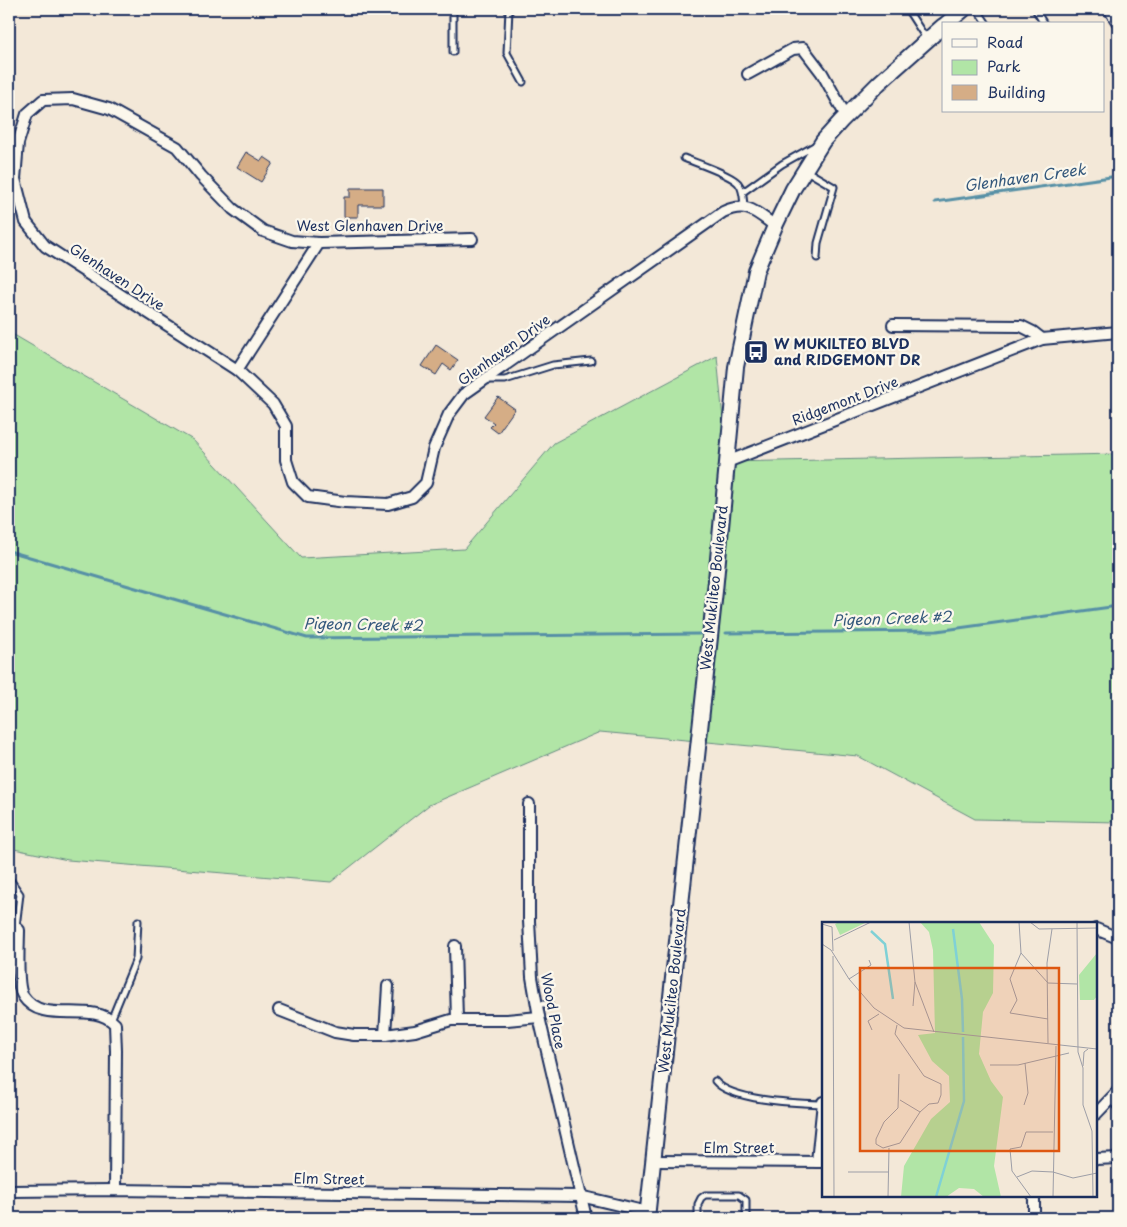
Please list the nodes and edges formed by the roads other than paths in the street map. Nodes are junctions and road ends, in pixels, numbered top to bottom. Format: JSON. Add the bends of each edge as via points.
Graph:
{"nodes":[{"id":1,"x":453,"y":9,"type":"edge"},
{"id":2,"x":509,"y":9,"type":"edge"},
{"id":3,"x":907,"y":9,"type":"edge"},
{"id":4,"x":964,"y":9,"type":"edge"},
{"id":5,"x":977,"y":9,"type":"edge"},
{"id":6,"x":1035,"y":9,"type":"edge"},
{"id":7,"x":1109,"y":9,"type":"edge"},
{"id":8,"x":949,"y":22,"type":"edge"},
{"id":9,"x":986,"y":22,"type":"edge"},
{"id":10,"x":1043,"y":22,"type":"edge"},
{"id":11,"x":1118,"y":23,"type":"edge"},
{"id":12,"x":942,"y":28,"type":"edge"},
{"id":13,"x":927,"y":40,"type":"junction"},
{"id":14,"x":453,"y":52,"type":"dead end"},
{"id":15,"x":748,"y":74,"type":"dead end"},
{"id":16,"x":523,"y":82,"type":"dead end"},
{"id":17,"x":846,"y":116,"type":"junction"},
{"id":18,"x":823,"y":141,"type":"junction"},
{"id":19,"x":684,"y":158,"type":"dead end"},
{"id":20,"x":805,"y":170,"type":"junction"},
{"id":21,"x":12,"y":178,"type":"edge"},
{"id":22,"x":743,"y":192,"type":"junction"},
{"id":23,"x":744,"y":206,"type":"junction"},
{"id":24,"x":775,"y":226,"type":"junction"},
{"id":25,"x":472,"y":239,"type":"dead end"},
{"id":26,"x":318,"y":243,"type":"junction"},
{"id":27,"x":817,"y":258,"type":"dead end"},
{"id":28,"x":893,"y":325,"type":"dead end"},
{"id":29,"x":1118,"y":332,"type":"edge"},
{"id":30,"x":1042,"y":339,"type":"junction"},
{"id":31,"x":591,"y":361,"type":"dead end"},
{"id":32,"x":237,"y":370,"type":"junction"},
{"id":33,"x":484,"y":380,"type":"junction"},
{"id":34,"x":727,"y":462,"type":"junction"},
{"id":35,"x":529,"y":804,"type":"dead end"},
{"id":36,"x":9,"y":878,"type":"edge"},
{"id":37,"x":138,"y":921,"type":"dead end"},
{"id":38,"x":12,"y":926,"type":"edge"},
{"id":39,"x":1097,"y":929,"type":"edge"},
{"id":40,"x":1118,"y":938,"type":"edge"},
{"id":41,"x":455,"y":946,"type":"dead end"},
{"id":42,"x":388,"y":986,"type":"dead end"},
{"id":43,"x":537,"y":1004,"type":"junction"},
{"id":44,"x":549,"y":1004,"type":"dead end"},
{"id":45,"x":279,"y":1010,"type":"dead end"},
{"id":46,"x":539,"y":1017,"type":"junction"},
{"id":47,"x":111,"y":1020,"type":"junction"},
{"id":48,"x":457,"y":1020,"type":"junction"},
{"id":49,"x":385,"y":1035,"type":"junction"},
{"id":50,"x":715,"y":1081,"type":"dead end"},
{"id":51,"x":1118,"y":1091,"type":"edge"},
{"id":52,"x":1109,"y":1099,"type":"junction"},
{"id":53,"x":822,"y":1103,"type":"edge"},
{"id":54,"x":1118,"y":1108,"type":"edge"},
{"id":55,"x":1097,"y":1113,"type":"edge"},
{"id":56,"x":822,"y":1123,"type":"edge"},
{"id":57,"x":1118,"y":1158,"type":"edge"},
{"id":58,"x":1097,"y":1159,"type":"edge"},
{"id":59,"x":654,"y":1161,"type":"junction"},
{"id":60,"x":820,"y":1162,"type":"edge"},
{"id":61,"x":115,"y":1190,"type":"junction"},
{"id":62,"x":9,"y":1191,"type":"edge"},
{"id":63,"x":580,"y":1196,"type":"junction"},
{"id":64,"x":1034,"y":1197,"type":"edge"},
{"id":65,"x":648,"y":1215,"type":"edge"},
{"id":66,"x":586,"y":1218,"type":"edge"},
{"id":67,"x":698,"y":1218,"type":"edge"},
{"id":68,"x":746,"y":1218,"type":"edge"},
{"id":69,"x":1034,"y":1218,"type":"edge"}],
"edges":[{"from":1,"to":14,"type":"lane"},
{"from":2,"to":16,"type":"lane","via":[[507,53]]},
{"from":3,"to":13,"type":"lane"},
{"from":4,"to":8,"type":"main road","name":"West Mukilteo Boulevard"},
{"from":5,"to":9,"type":"lane"},
{"from":6,"to":10,"type":"lane"},
{"from":7,"to":11,"type":"street"},
{"from":12,"to":13,"type":"main road","name":"West Mukilteo Boulevard"},
{"from":13,"to":17,"type":"main road","name":"West Mukilteo Boulevard"},
{"from":15,"to":17,"type":"street","via":[[793,48],[803,48],[822,73]]},
{"from":17,"to":18,"type":"main road","name":"West Mukilteo Boulevard"},
{"from":18,"to":20,"type":"main road","name":"West Mukilteo Boulevard"},
{"from":18,"to":22,"type":"lane","via":[[782,164]]},
{"from":19,"to":22,"type":"lane","via":[[730,177]]},
{"from":20,"to":24,"type":"main road","name":"West Mukilteo Boulevard"},
{"from":20,"to":27,"type":"lane","via":[[834,187],[818,243]]},
{"from":21,"to":26,"type":"street","name":"West Glenhaven Drive","via":[[27,114],[43,100],[73,100],[109,109],[177,147],[232,208],[263,231],[292,241]]},
{"from":21,"to":32,"type":"street","name":"Glenhaven Drive","via":[[26,222],[45,246]]},
{"from":22,"to":23,"type":"lane"},
{"from":23,"to":24,"type":"street"},
{"from":23,"to":33,"type":"street","name":"Glenhaven Drive","via":[[723,212]]},
{"from":24,"to":34,"type":"main road","name":"West Mukilteo Boulevard","via":[[756,271],[746,316],[736,367]]},
{"from":25,"to":26,"type":"street","name":"West Glenhaven Drive"},
{"from":26,"to":32,"type":"street"},
{"from":28,"to":30,"type":"street","via":[[1021,326]]},
{"from":29,"to":30,"type":"street","name":"Ridgemont Drive"},
{"from":30,"to":34,"type":"street","name":"Ridgemont Drive"},
{"from":31,"to":33,"type":"lane","via":[[553,366],[505,380]]},
{"from":32,"to":33,"type":"street","name":"Glenhaven Drive","via":[[273,404],[286,426],[286,460],[293,482],[308,497],[388,504],[412,497],[426,483],[434,448],[449,414],[464,394]]},
{"from":34,"to":59,"type":"main road","name":"West Mukilteo Boulevard"},
{"from":35,"to":43,"type":"street","name":"Wood Place","via":[[529,921]]},
{"from":36,"to":38,"type":"lane","via":[[20,894]]},
{"from":37,"to":47,"type":"lane","via":[[136,958]]},
{"from":38,"to":47,"type":"street","via":[[19,930],[22,995],[37,1010],[101,1014]]},
{"from":39,"to":40,"type":"street"},
{"from":41,"to":48,"type":"street"},
{"from":42,"to":49,"type":"street"},
{"from":43,"to":44,"type":"lane"},
{"from":43,"to":46,"type":"street","name":"Wood Place"},
{"from":45,"to":49,"type":"street","via":[[335,1032]]},
{"from":46,"to":48,"type":"street"},
{"from":46,"to":63,"type":"street","name":"Wood Place"},
{"from":47,"to":61,"type":"street","via":[[115,1024],[116,1051]]},
{"from":48,"to":49,"type":"street"},
{"from":50,"to":53,"type":"lane","via":[[729,1092],[742,1096]]},
{"from":51,"to":52,"type":"street"},
{"from":52,"to":54,"type":"lane"},
{"from":52,"to":55,"type":"street"},
{"from":56,"to":60,"type":"street"},
{"from":57,"to":58,"type":"street"},
{"from":59,"to":60,"type":"street","name":"Elm Street"},
{"from":59,"to":65,"type":"main road","name":"West Mukilteo Boulevard"},
{"from":61,"to":62,"type":"street","name":"Elm Street"},
{"from":61,"to":63,"type":"street","name":"Elm Street"},
{"from":63,"to":65,"type":"street","name":"Elm Street"},
{"from":63,"to":66,"type":"street","name":"Wood Place"},
{"from":64,"to":69,"type":"street"},
{"from":67,"to":68,"type":"lane","via":[[700,1198],[706,1195],[739,1195],[746,1200]]}]}
